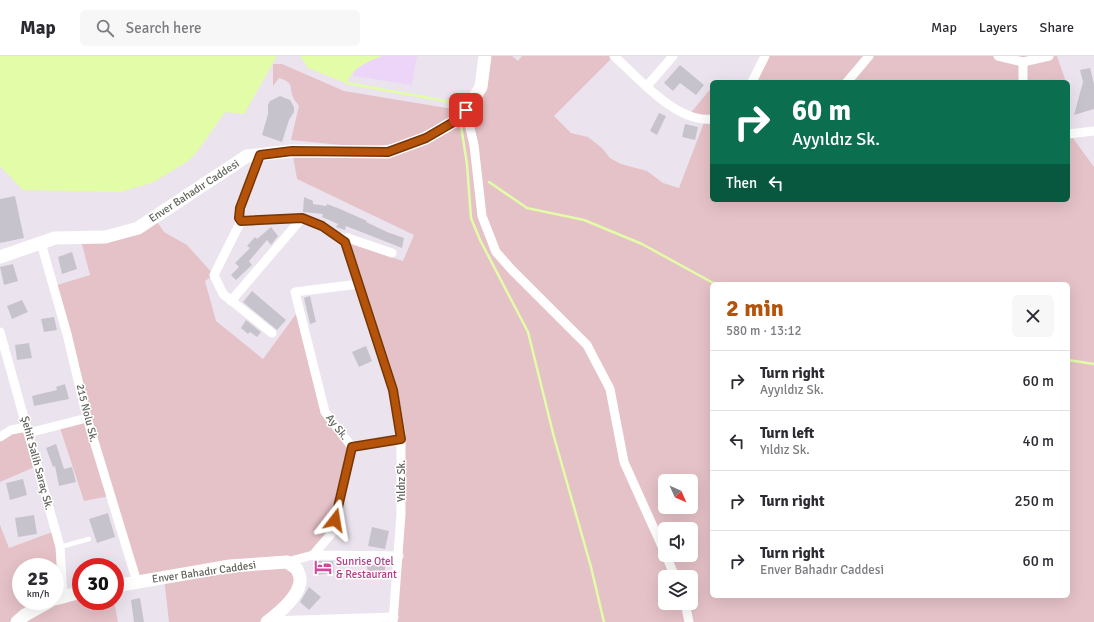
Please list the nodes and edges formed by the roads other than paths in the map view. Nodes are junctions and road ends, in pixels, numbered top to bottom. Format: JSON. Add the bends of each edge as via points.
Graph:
{"nodes":[{"id":1,"x":485,"y":56,"type":"edge"},
{"id":2,"x":614,"y":56,"type":"edge"},
{"id":3,"x":673,"y":56,"type":"edge"},
{"id":4,"x":765,"y":56,"type":"edge"},
{"id":5,"x":869,"y":56,"type":"edge"},
{"id":6,"x":998,"y":56,"type":"edge"},
{"id":7,"x":1049,"y":56,"type":"edge"},
{"id":8,"x":1023,"y":62,"type":"junction"},
{"id":9,"x":753,"y":80,"type":"edge"},
{"id":10,"x":849,"y":80,"type":"edge"},
{"id":11,"x":1023,"y":80,"type":"edge"},
{"id":12,"x":647,"y":86,"type":"junction"},
{"id":13,"x":465,"y":113,"type":"junction"},
{"id":14,"x":710,"y":119,"type":"edge"},
{"id":15,"x":1094,"y":131,"type":"edge"},
{"id":16,"x":1070,"y":134,"type":"edge"},
{"id":17,"x":260,"y":155,"type":"junction"},
{"id":18,"x":302,"y":218,"type":"junction"},
{"id":19,"x":241,"y":221,"type":"junction"},
{"id":20,"x":340,"y":238,"type":"junction"},
{"id":21,"x":41,"y":243,"type":"junction"},
{"id":22,"x":392,"y":253,"type":"dead end"},
{"id":23,"x":0,"y":257,"type":"edge"},
{"id":24,"x":359,"y":284,"type":"junction"},
{"id":25,"x":231,"y":301,"type":"junction"},
{"id":26,"x":0,"y":332,"type":"edge"},
{"id":27,"x":272,"y":333,"type":"dead end"},
{"id":28,"x":87,"y":418,"type":"junction"},
{"id":29,"x":28,"y":430,"type":"junction"},
{"id":30,"x":0,"y":437,"type":"edge"},
{"id":31,"x":401,"y":439,"type":"junction"},
{"id":32,"x":352,"y":447,"type":"junction"},
{"id":33,"x":658,"y":536,"type":"edge"},
{"id":34,"x":89,"y":539,"type":"dead end"},
{"id":35,"x":60,"y":547,"type":"junction"},
{"id":36,"x":313,"y":555,"type":"junction"},
{"id":37,"x":399,"y":556,"type":"junction"},
{"id":38,"x":60,"y":558,"type":"edge"},
{"id":39,"x":287,"y":562,"type":"junction"},
{"id":40,"x":136,"y":582,"type":"junction"},
{"id":41,"x":124,"y":584,"type":"edge"},
{"id":42,"x":34,"y":610,"type":"edge"},
{"id":43,"x":686,"y":610,"type":"edge"},
{"id":44,"x":394,"y":619,"type":"edge"},
{"id":45,"x":17,"y":622,"type":"edge"},
{"id":46,"x":267,"y":622,"type":"edge"},
{"id":47,"x":689,"y":622,"type":"edge"}],
"edges":[{"from":1,"to":13,"type":"main road","name":"Enver Bahadır Caddesi","via":[[481,87]]},
{"from":2,"to":12,"type":"street"},
{"from":3,"to":12,"type":"street"},
{"from":4,"to":9,"type":"street"},
{"from":5,"to":10,"type":"street"},
{"from":6,"to":8,"type":"street"},
{"from":7,"to":8,"type":"street"},
{"from":8,"to":11,"type":"street"},
{"from":12,"to":14,"type":"street","via":[[679,112]]},
{"from":13,"to":17,"type":"main road","name":"Enver Bahadır Caddesi","via":[[426,138],[388,152],[292,151]]},
{"from":13,"to":33,"type":"street","via":[[474,145],[482,216],[496,252],[587,345],[610,389],[624,462]]},
{"from":15,"to":16,"type":"street"},
{"from":17,"to":19,"type":"street","via":[[240,208]]},
{"from":17,"to":21,"type":"main road","name":"Enver Bahadır Caddesi","via":[[247,156],[138,228],[105,237],[55,238]]},
{"from":18,"to":19,"type":"street","name":"Yıldız Sk."},
{"from":18,"to":20,"type":"street","name":"Yıldız Sk.","via":[[322,226]]},
{"from":18,"to":25,"type":"street"},
{"from":19,"to":25,"type":"street","via":[[214,275],[223,294]]},
{"from":20,"to":22,"type":"street","via":[[348,238]]},
{"from":20,"to":24,"type":"street","name":"Yıldız Sk.","via":[[345,242]]},
{"from":21,"to":23,"type":"main road","name":"Enver Bahadır Caddesi"},
{"from":21,"to":28,"type":"street","name":"215 Nolu Sk.","via":[[67,334]]},
{"from":24,"to":31,"type":"street","name":"Yıldız Sk.","via":[[393,390]]},
{"from":24,"to":32,"type":"street","name":"Ay Sk.","via":[[295,292],[324,412]]},
{"from":25,"to":27,"type":"street"},
{"from":26,"to":29,"type":"street","name":"Şehit Salih Saraç Sk."},
{"from":28,"to":29,"type":"street"},
{"from":28,"to":40,"type":"street","name":"215 Nolu Sk."},
{"from":29,"to":30,"type":"street","via":[[11,430]]},
{"from":29,"to":35,"type":"street","name":"Şehit Salih Saraç Sk."},
{"from":31,"to":32,"type":"street"},
{"from":31,"to":37,"type":"street","name":"Yıldız Sk."},
{"from":32,"to":36,"type":"street","name":"Ay Sk.","via":[[331,534]]},
{"from":34,"to":35,"type":"lane"},
{"from":35,"to":38,"type":"street","name":"Şehit Salih Saraç Sk."},
{"from":36,"to":37,"type":"street"},
{"from":36,"to":39,"type":"street"},
{"from":37,"to":44,"type":"street","name":"Yıldız Sk."},
{"from":39,"to":40,"type":"main road","name":"Enver Bahadır Caddesi","via":[[230,566]]},
{"from":39,"to":46,"type":"main road","via":[[297,569],[300,580],[295,595]]},
{"from":40,"to":41,"type":"main road","name":"Enver Bahadır Caddesi"},
{"from":42,"to":45,"type":"main road"},
{"from":43,"to":47,"type":"street"},
{"from":44,"to":46,"type":"street"}]}
